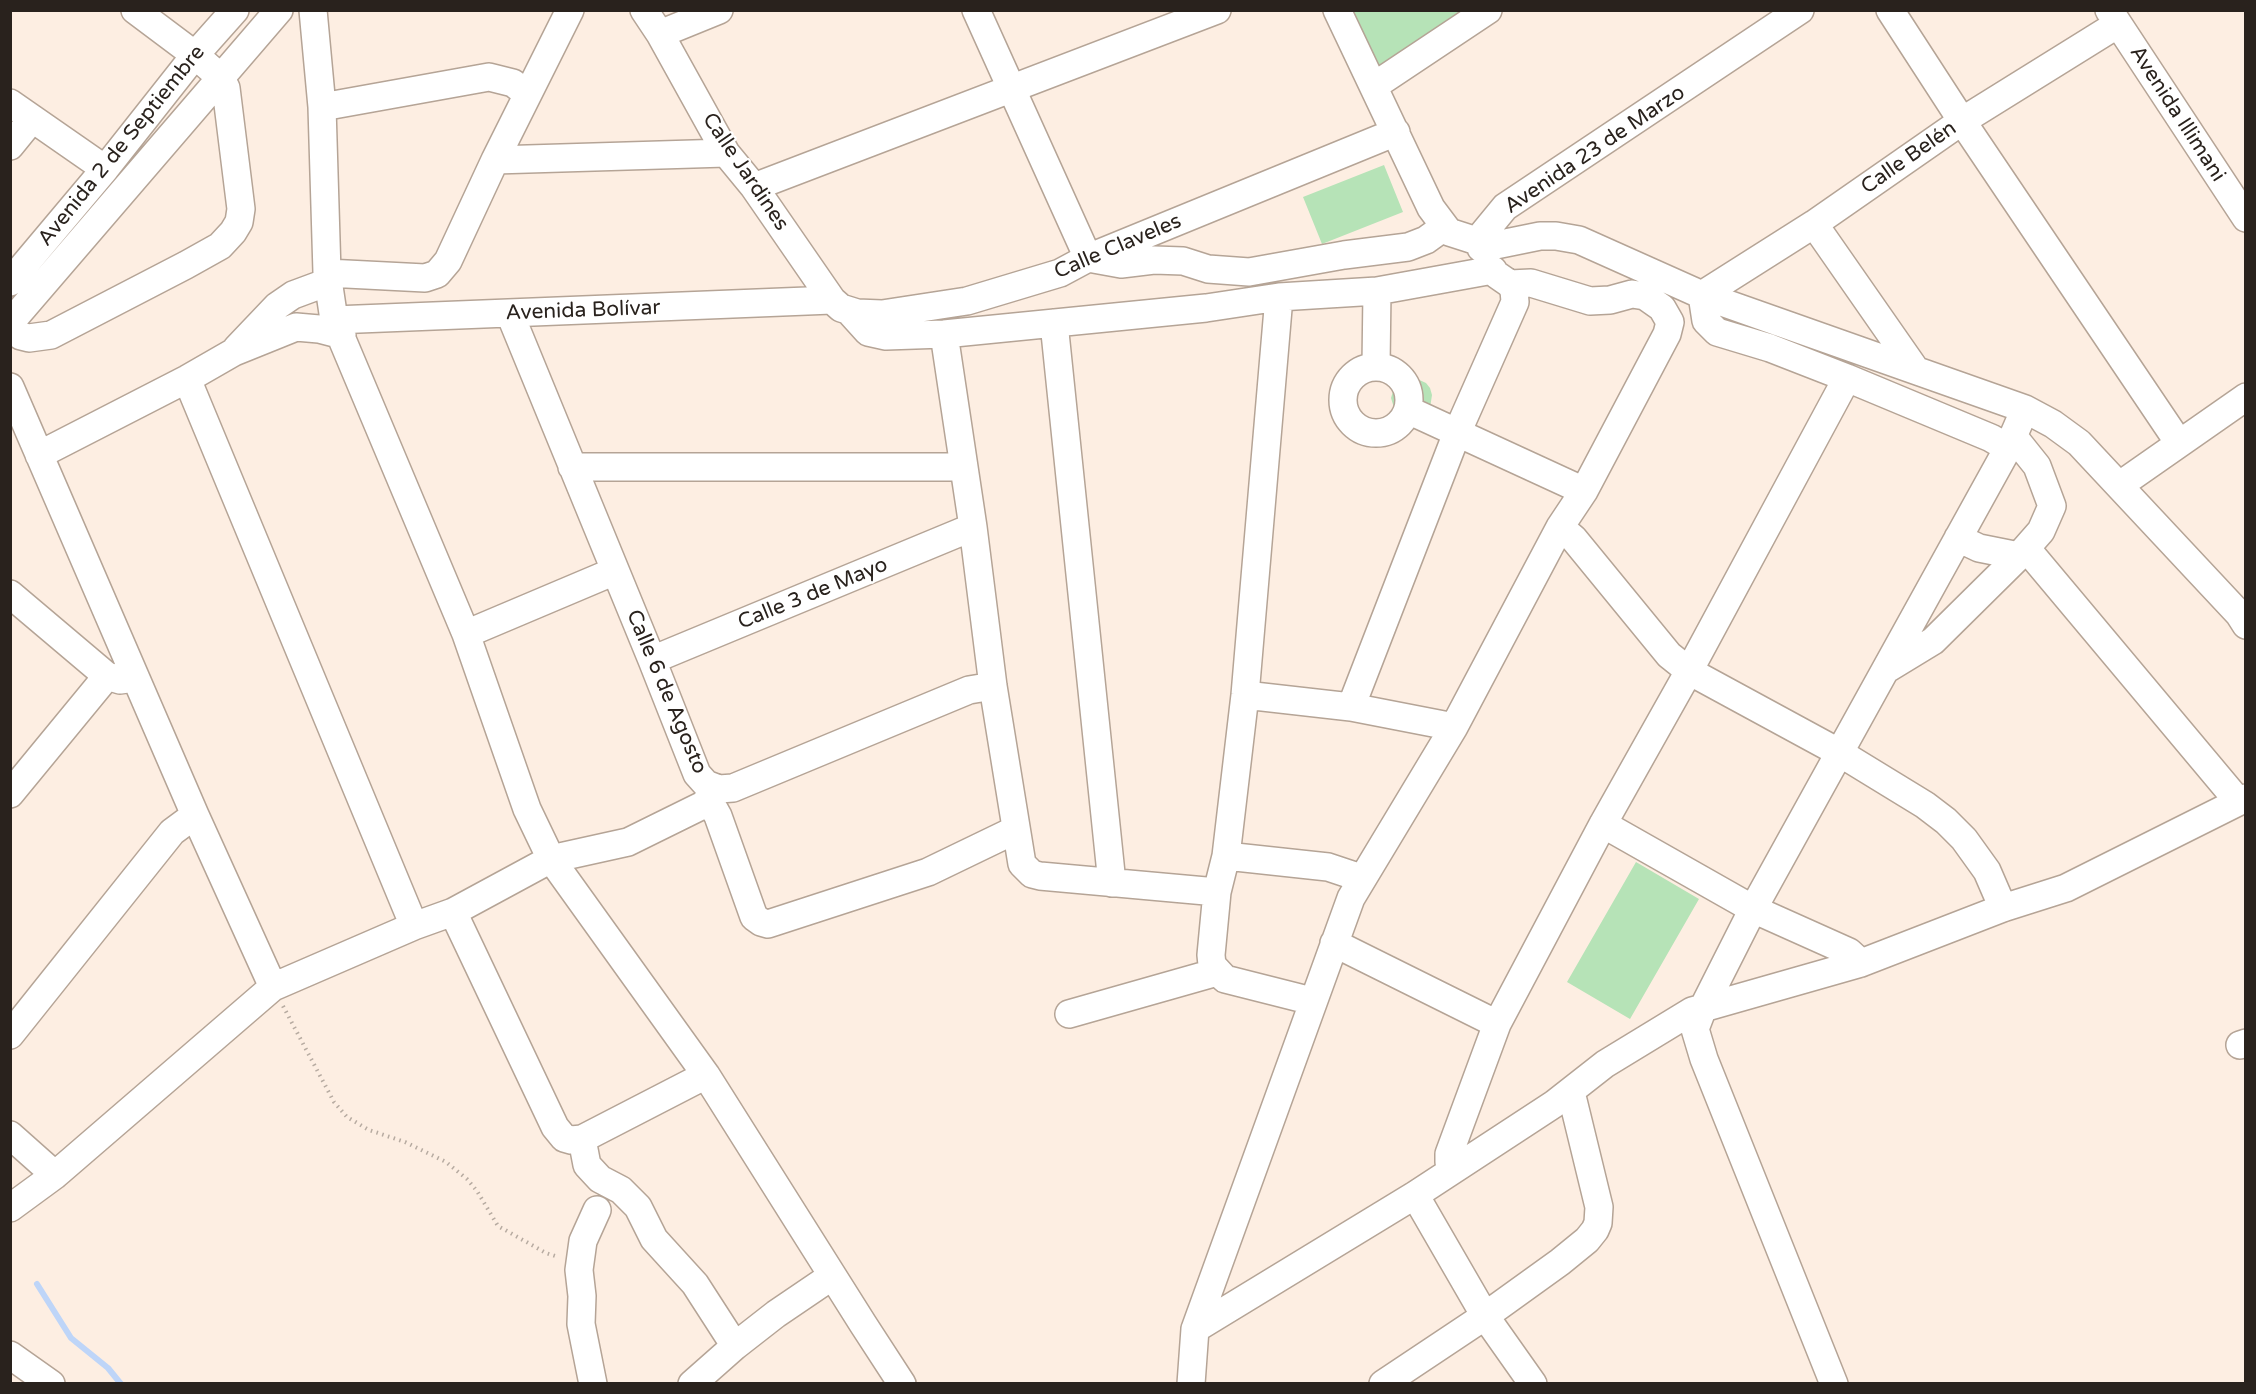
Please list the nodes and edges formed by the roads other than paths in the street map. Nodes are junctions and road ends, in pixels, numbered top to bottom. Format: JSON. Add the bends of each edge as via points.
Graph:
{"nodes":[{"id":1,"x":135,"y":10,"type":"edge"},
{"id":2,"x":236,"y":10,"type":"edge"},
{"id":3,"x":279,"y":10,"type":"edge"},
{"id":4,"x":313,"y":10,"type":"edge"},
{"id":5,"x":570,"y":10,"type":"edge"},
{"id":6,"x":644,"y":10,"type":"edge"},
{"id":7,"x":719,"y":10,"type":"edge"},
{"id":8,"x":976,"y":10,"type":"edge"},
{"id":9,"x":1217,"y":10,"type":"edge"},
{"id":10,"x":1337,"y":10,"type":"edge"},
{"id":11,"x":1488,"y":10,"type":"edge"},
{"id":12,"x":1800,"y":10,"type":"edge"},
{"id":13,"x":1890,"y":10,"type":"edge"},
{"id":14,"x":2113,"y":17,"type":"edge"},
{"id":15,"x":660,"y":34,"type":"junction"},
{"id":16,"x":195,"y":55,"type":"junction"},
{"id":17,"x":220,"y":77,"type":"junction"},
{"id":18,"x":1374,"y":86,"type":"junction"},
{"id":19,"x":1013,"y":88,"type":"junction"},
{"id":20,"x":527,"y":94,"type":"junction"},
{"id":21,"x":10,"y":104,"type":"edge"},
{"id":22,"x":322,"y":107,"type":"junction"},
{"id":23,"x":32,"y":119,"type":"junction"},
{"id":24,"x":1962,"y":121,"type":"junction"},
{"id":25,"x":1396,"y":132,"type":"junction"},
{"id":26,"x":10,"y":146,"type":"edge"},
{"id":27,"x":726,"y":153,"type":"junction"},
{"id":28,"x":495,"y":160,"type":"junction"},
{"id":29,"x":105,"y":169,"type":"junction"},
{"id":30,"x":754,"y":188,"type":"junction"},
{"id":31,"x":2246,"y":218,"type":"edge"},
{"id":32,"x":1814,"y":224,"type":"junction"},
{"id":33,"x":1444,"y":227,"type":"junction"},
{"id":34,"x":1088,"y":258,"type":"junction"},
{"id":35,"x":1490,"y":261,"type":"junction"},
{"id":36,"x":1208,"y":270,"type":"junction"},
{"id":37,"x":328,"y":277,"type":"junction"},
{"id":38,"x":10,"y":282,"type":"edge"},
{"id":39,"x":1377,"y":291,"type":"junction"},
{"id":40,"x":1702,"y":295,"type":"junction"},
{"id":41,"x":1279,"y":297,"type":"junction"},
{"id":42,"x":840,"y":306,"type":"junction"},
{"id":43,"x":1206,"y":308,"type":"junction"},
{"id":44,"x":510,"y":314,"type":"junction"},
{"id":45,"x":10,"y":323,"type":"edge"},
{"id":46,"x":1054,"y":323,"type":"junction"},
{"id":47,"x":338,"y":327,"type":"junction"},
{"id":48,"x":10,"y":328,"type":"edge"},
{"id":49,"x":944,"y":334,"type":"junction"},
{"id":50,"x":234,"y":352,"type":"junction"},
{"id":51,"x":1376,"y":366,"type":"junction"},
{"id":52,"x":1914,"y":369,"type":"junction"},
{"id":53,"x":1847,"y":378,"type":"junction"},
{"id":54,"x":187,"y":379,"type":"junction"},
{"id":55,"x":10,"y":387,"type":"edge"},
{"id":56,"x":2246,"y":397,"type":"edge"},
{"id":57,"x":2025,"y":409,"type":"junction"},
{"id":58,"x":1408,"y":410,"type":"junction"},
{"id":59,"x":1457,"y":433,"type":"junction"},
{"id":60,"x":2011,"y":442,"type":"junction"},
{"id":61,"x":2179,"y":443,"type":"junction"},
{"id":62,"x":39,"y":455,"type":"junction"},
{"id":63,"x":572,"y":467,"type":"junction"},
{"id":64,"x":964,"y":467,"type":"junction"},
{"id":65,"x":2120,"y":485,"type":"junction"},
{"id":66,"x":1584,"y":490,"type":"junction"},
{"id":67,"x":973,"y":527,"type":"junction"},
{"id":68,"x":1560,"y":527,"type":"junction"},
{"id":69,"x":1958,"y":538,"type":"junction"},
{"id":70,"x":2023,"y":552,"type":"junction"},
{"id":71,"x":615,"y":571,"type":"junction"},
{"id":72,"x":10,"y":594,"type":"edge"},
{"id":73,"x":2243,"y":616,"type":"edge"},
{"id":74,"x":466,"y":634,"type":"junction"},
{"id":75,"x":652,"y":660,"type":"junction"},
{"id":76,"x":1886,"y":669,"type":"junction"},
{"id":77,"x":1689,"y":672,"type":"junction"},
{"id":78,"x":107,"y":676,"type":"junction"},
{"id":79,"x":135,"y":678,"type":"junction"},
{"id":80,"x":993,"y":686,"type":"junction"},
{"id":81,"x":1245,"y":695,"type":"junction"},
{"id":82,"x":1351,"y":707,"type":"junction"},
{"id":83,"x":1454,"y":727,"type":"junction"},
{"id":84,"x":1840,"y":753,"type":"junction"},
{"id":85,"x":709,"y":794,"type":"junction"},
{"id":86,"x":10,"y":795,"type":"edge"},
{"id":87,"x":2242,"y":800,"type":"edge"},
{"id":88,"x":195,"y":815,"type":"junction"},
{"id":89,"x":1603,"y":824,"type":"junction"},
{"id":90,"x":1015,"y":830,"type":"junction"},
{"id":91,"x":1226,"y":855,"type":"junction"},
{"id":92,"x":551,"y":859,"type":"junction"},
{"id":93,"x":1361,"y":878,"type":"junction"},
{"id":94,"x":1112,"y":883,"type":"junction"},
{"id":95,"x":1216,"y":892,"type":"junction"},
{"id":96,"x":2004,"y":908,"type":"junction"},
{"id":97,"x":1753,"y":909,"type":"junction"},
{"id":98,"x":453,"y":912,"type":"junction"},
{"id":99,"x":414,"y":926,"type":"junction"},
{"id":100,"x":1334,"y":943,"type":"junction"},
{"id":101,"x":1861,"y":963,"type":"junction"},
{"id":102,"x":1217,"y":972,"type":"junction"},
{"id":103,"x":273,"y":987,"type":"junction"},
{"id":104,"x":1312,"y":1001,"type":"junction"},
{"id":105,"x":1702,"y":1008,"type":"junction"},
{"id":106,"x":1070,"y":1014,"type":"dead end"},
{"id":107,"x":1497,"y":1024,"type":"junction"},
{"id":108,"x":10,"y":1035,"type":"edge"},
{"id":109,"x":706,"y":1075,"type":"junction"},
{"id":110,"x":1571,"y":1092,"type":"junction"},
{"id":111,"x":10,"y":1135,"type":"edge"},
{"id":112,"x":582,"y":1139,"type":"junction"},
{"id":113,"x":1452,"y":1170,"type":"junction"},
{"id":114,"x":55,"y":1175,"type":"junction"},
{"id":115,"x":1415,"y":1195,"type":"junction"},
{"id":116,"x":10,"y":1208,"type":"edge"},
{"id":117,"x":597,"y":1210,"type":"dead end"},
{"id":118,"x":832,"y":1276,"type":"junction"},
{"id":119,"x":1485,"y":1316,"type":"junction"},
{"id":120,"x":1195,"y":1329,"type":"junction"},
{"id":121,"x":735,"y":1346,"type":"junction"},
{"id":122,"x":10,"y":1355,"type":"edge"},
{"id":123,"x":51,"y":1383,"type":"edge"},
{"id":124,"x":593,"y":1383,"type":"edge"},
{"id":125,"x":692,"y":1383,"type":"edge"},
{"id":126,"x":902,"y":1383,"type":"edge"},
{"id":127,"x":1191,"y":1383,"type":"edge"},
{"id":128,"x":1383,"y":1383,"type":"edge"},
{"id":129,"x":1533,"y":1383,"type":"edge"},
{"id":130,"x":1834,"y":1383,"type":"edge"}],
"edges":[{"from":1,"to":16,"type":"street"},
{"from":2,"to":16,"type":"street","name":"Avenida 2 de Septiembre"},
{"from":3,"to":17,"type":"street"},
{"from":4,"to":22,"type":"street"},
{"from":5,"to":20,"type":"street"},
{"from":6,"to":15,"type":"street","name":"Calle Jardines"},
{"from":7,"to":15,"type":"street"},
{"from":8,"to":19,"type":"street"},
{"from":9,"to":19,"type":"street"},
{"from":10,"to":18,"type":"street"},
{"from":11,"to":18,"type":"street"},
{"from":12,"to":35,"type":"street","name":"Avenida 23 de Marzo","via":[[1505,207]]},
{"from":13,"to":24,"type":"street"},
{"from":14,"to":24,"type":"street","name":"Calle Belén"},
{"from":14,"to":31,"type":"street","name":"Avenida Illimani"},
{"from":15,"to":27,"type":"street","name":"Calle Jardines"},
{"from":16,"to":17,"type":"street"},
{"from":16,"to":29,"type":"street","name":"Avenida 2 de Septiembre"},
{"from":17,"to":45,"type":"street"},
{"from":17,"to":48,"type":"street","via":[[228,98],[240,209],[234,232],[220,246],[51,335],[29,339]]},
{"from":18,"to":25,"type":"street"},
{"from":19,"to":30,"type":"street"},
{"from":19,"to":34,"type":"street"},
{"from":20,"to":22,"type":"street","via":[[513,83],[489,77]]},
{"from":20,"to":28,"type":"street"},
{"from":21,"to":23,"type":"street"},
{"from":22,"to":37,"type":"street"},
{"from":23,"to":26,"type":"street"},
{"from":23,"to":29,"type":"street"},
{"from":24,"to":32,"type":"street","name":"Calle Belén"},
{"from":24,"to":61,"type":"street"},
{"from":25,"to":33,"type":"street","via":[[1431,208]]},
{"from":25,"to":34,"type":"street","name":"Calle Claveles"},
{"from":27,"to":28,"type":"street"},
{"from":27,"to":30,"type":"street","name":"Calle Jardines"},
{"from":28,"to":37,"type":"street","via":[[448,261],[437,274],[425,278]]},
{"from":29,"to":38,"type":"street","name":"Avenida 2 de Septiembre"},
{"from":30,"to":42,"type":"street","name":"Calle Jardines"},
{"from":32,"to":40,"type":"street","name":"Calle Belén"},
{"from":32,"to":52,"type":"street"},
{"from":33,"to":35,"type":"street"},
{"from":33,"to":36,"type":"street","via":[[1408,247],[1249,272]]},
{"from":34,"to":36,"type":"street","via":[[1121,264],[1183,261]]},
{"from":34,"to":42,"type":"street","name":"Calle Claveles","via":[[1060,273],[967,301],[882,314],[857,313]]},
{"from":35,"to":39,"type":"street","name":"Calle Jardines"},
{"from":35,"to":40,"type":"street","via":[[1540,236],[1568,237]]},
{"from":35,"to":59,"type":"street","via":[[1514,290],[1515,302]]},
{"from":35,"to":66,"type":"street","via":[[1531,283],[1590,301],[1632,294],[1645,296],[1662,308],[1670,322],[1668,334]]},
{"from":36,"to":43,"type":"street"},
{"from":37,"to":47,"type":"street"},
{"from":37,"to":50,"type":"street","via":[[277,306]]},
{"from":39,"to":41,"type":"street","name":"Calle Jardines"},
{"from":39,"to":51,"type":"street"},
{"from":40,"to":52,"type":"street"},
{"from":40,"to":53,"type":"street","via":[[1706,321],[1717,332]]},
{"from":41,"to":43,"type":"street","name":"Calle Jardines"},
{"from":41,"to":81,"type":"street"},
{"from":42,"to":44,"type":"street","name":"Avenida Bolívar"},
{"from":42,"to":49,"type":"street","name":"Calle Jardines","via":[[868,332],[886,336]]},
{"from":43,"to":46,"type":"street","name":"Calle Jardines"},
{"from":44,"to":47,"type":"street","name":"Avenida Bolívar","via":[[412,315]]},
{"from":44,"to":63,"type":"street","name":"Calle 6 de Agosto"},
{"from":46,"to":49,"type":"street","name":"Calle Jardines"},
{"from":46,"to":94,"type":"street"},
{"from":47,"to":50,"type":"street","name":"Avenida Bolívar","via":[[296,327]]},
{"from":47,"to":74,"type":"street"},
{"from":49,"to":64,"type":"street"},
{"from":50,"to":54,"type":"street"},
{"from":51,"to":58,"type":"street","via":[[1403,380]]},
{"from":51,"to":58,"type":"street","via":[[1365,368],[1347,382],[1342,404],[1346,415],[1362,430],[1374,433],[1395,427]]},
{"from":52,"to":57,"type":"street"},
{"from":53,"to":60,"type":"street","via":[[1991,438]]},
{"from":53,"to":77,"type":"street"},
{"from":54,"to":62,"type":"street"},
{"from":54,"to":99,"type":"street"},
{"from":55,"to":62,"type":"street"},
{"from":56,"to":61,"type":"street"},
{"from":57,"to":60,"type":"street"},
{"from":57,"to":65,"type":"street","via":[[2079,443]]},
{"from":58,"to":59,"type":"street"},
{"from":59,"to":66,"type":"street"},
{"from":59,"to":82,"type":"street"},
{"from":60,"to":69,"type":"street"},
{"from":60,"to":70,"type":"street","via":[[2037,466],[2052,506],[2041,531]]},
{"from":61,"to":65,"type":"street"},
{"from":62,"to":79,"type":"street"},
{"from":63,"to":64,"type":"street"},
{"from":63,"to":71,"type":"street","name":"Calle 6 de Agosto"},
{"from":64,"to":67,"type":"street"},
{"from":65,"to":73,"type":"street"},
{"from":66,"to":68,"type":"street"},
{"from":67,"to":75,"type":"street","name":"Calle 3 de Mayo"},
{"from":67,"to":80,"type":"street"},
{"from":68,"to":77,"type":"street","via":[[1669,655]]},
{"from":68,"to":83,"type":"street"},
{"from":69,"to":70,"type":"street","via":[[1979,548]]},
{"from":69,"to":76,"type":"street"},
{"from":70,"to":76,"type":"street","via":[[1933,641]]},
{"from":70,"to":87,"type":"street"},
{"from":71,"to":74,"type":"street"},
{"from":71,"to":75,"type":"street","name":"Calle 6 de Agosto"},
{"from":72,"to":78,"type":"street"},
{"from":74,"to":92,"type":"street","via":[[527,809]]},
{"from":75,"to":85,"type":"street","name":"Calle 6 de Agosto","via":[[697,774]]},
{"from":76,"to":84,"type":"street"},
{"from":77,"to":84,"type":"street"},
{"from":77,"to":89,"type":"street"},
{"from":78,"to":79,"type":"street","via":[[120,680]]},
{"from":78,"to":86,"type":"street"},
{"from":79,"to":88,"type":"street"},
{"from":80,"to":85,"type":"street","name":"Calle 6 de Agosto","via":[[969,690],[733,788]]},
{"from":80,"to":90,"type":"street"},
{"from":81,"to":82,"type":"street"},
{"from":81,"to":91,"type":"street"},
{"from":82,"to":83,"type":"street"},
{"from":83,"to":93,"type":"street"},
{"from":84,"to":96,"type":"street","via":[[1946,821],[1987,871]]},
{"from":84,"to":97,"type":"street"},
{"from":85,"to":90,"type":"street","via":[[754,917],[768,924],[928,872]]},
{"from":85,"to":92,"type":"street","via":[[698,807],[628,842]]},
{"from":87,"to":96,"type":"street","via":[[2066,888]]},
{"from":88,"to":103,"type":"street"},
{"from":88,"to":108,"type":"street","via":[[172,832]]},
{"from":89,"to":97,"type":"street"},
{"from":89,"to":107,"type":"street"},
{"from":90,"to":94,"type":"street","via":[[1022,864],[1032,874]]},
{"from":91,"to":93,"type":"street","via":[[1328,867]]},
{"from":91,"to":95,"type":"street"},
{"from":92,"to":98,"type":"street"},
{"from":92,"to":109,"type":"street"},
{"from":93,"to":100,"type":"street"},
{"from":94,"to":95,"type":"street"},
{"from":95,"to":102,"type":"street","via":[[1211,955]]},
{"from":96,"to":101,"type":"street"},
{"from":97,"to":101,"type":"street","via":[[1849,952]]},
{"from":97,"to":105,"type":"street"},
{"from":98,"to":99,"type":"street"},
{"from":98,"to":112,"type":"street","via":[[559,1133],[571,1140]]},
{"from":99,"to":103,"type":"street"},
{"from":100,"to":104,"type":"street"},
{"from":100,"to":107,"type":"street"},
{"from":101,"to":105,"type":"street"},
{"from":102,"to":104,"type":"street","via":[[1225,979]]},
{"from":102,"to":106,"type":"street"},
{"from":103,"to":114,"type":"street"},
{"from":104,"to":120,"type":"street"},
{"from":105,"to":110,"type":"street","via":[[1605,1064]]},
{"from":105,"to":130,"type":"street","via":[[1695,1029],[1704,1059]]},
{"from":107,"to":113,"type":"street","via":[[1449,1154]]},
{"from":109,"to":112,"type":"street"},
{"from":109,"to":118,"type":"street"},
{"from":110,"to":113,"type":"street"},
{"from":110,"to":119,"type":"street","via":[[1599,1207],[1598,1223],[1587,1240]]},
{"from":111,"to":114,"type":"street"},
{"from":112,"to":121,"type":"street","via":[[587,1165],[638,1207],[654,1239],[695,1284]]},
{"from":113,"to":115,"type":"street"},
{"from":114,"to":116,"type":"street"},
{"from":115,"to":119,"type":"street"},
{"from":115,"to":120,"type":"street"},
{"from":117,"to":124,"type":"street","via":[[589,1225],[579,1270],[580,1324]]},
{"from":118,"to":121,"type":"street"},
{"from":118,"to":126,"type":"street"},
{"from":119,"to":128,"type":"street"},
{"from":119,"to":129,"type":"street"},
{"from":120,"to":127,"type":"street"},
{"from":121,"to":125,"type":"street"},
{"from":122,"to":123,"type":"street"}]}
